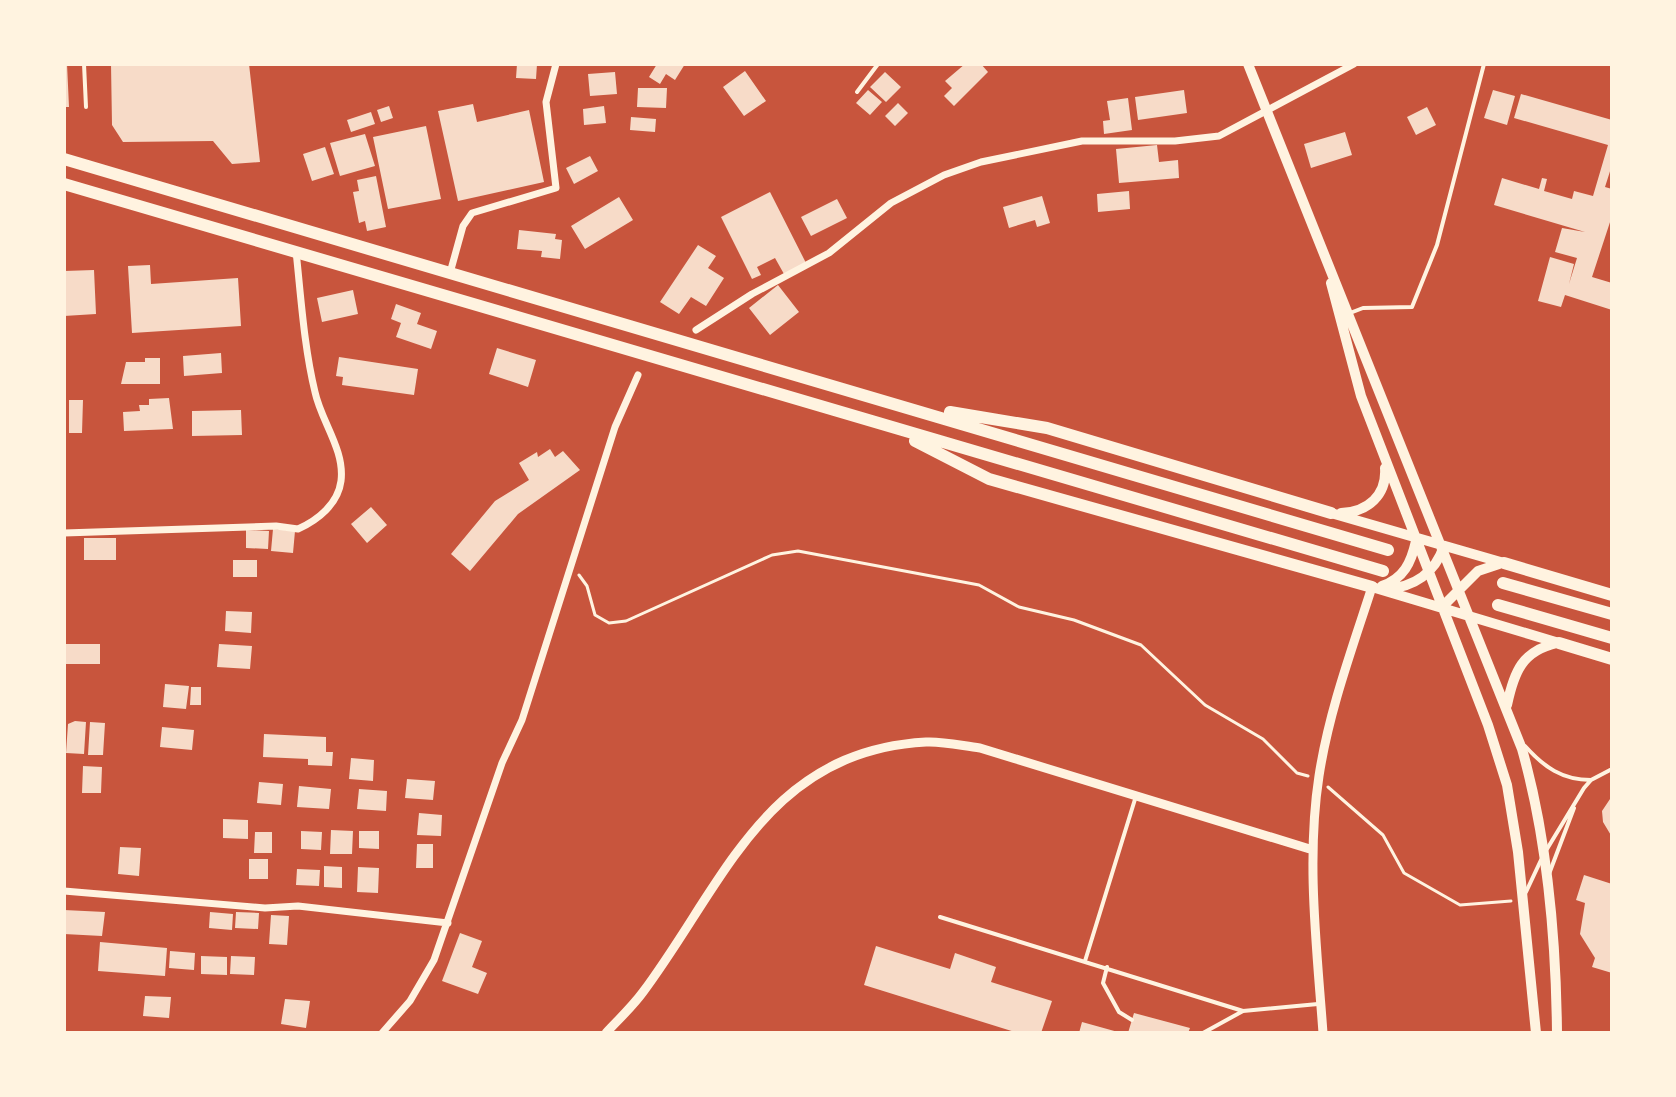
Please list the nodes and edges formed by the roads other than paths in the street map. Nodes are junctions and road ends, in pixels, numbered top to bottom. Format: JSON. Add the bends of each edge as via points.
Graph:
{"nodes":[{"id":1,"x":84,"y":64,"type":"edge"},
{"id":2,"x":556,"y":64,"type":"edge"},
{"id":3,"x":878,"y":64,"type":"edge"},
{"id":4,"x":1248,"y":64,"type":"edge"},
{"id":5,"x":1354,"y":64,"type":"edge"},
{"id":6,"x":1484,"y":64,"type":"edge"},
{"id":7,"x":857,"y":92,"type":"dead end"},
{"id":8,"x":86,"y":107,"type":"dead end"},
{"id":9,"x":1268,"y":113,"type":"junction"},
{"id":10,"x":64,"y":159,"type":"edge"},
{"id":11,"x":64,"y":184,"type":"edge"},
{"id":12,"x":296,"y":251,"type":"junction"},
{"id":13,"x":450,"y":273,"type":"junction"},
{"id":14,"x":1345,"y":315,"type":"junction"},
{"id":15,"x":696,"y":330,"type":"dead end"},
{"id":16,"x":638,"y":375,"type":"dead end"},
{"id":17,"x":895,"y":402,"type":"junction"},
{"id":18,"x":887,"y":426,"type":"junction"},
{"id":19,"x":1385,"y":459,"type":"junction"},
{"id":20,"x":1331,"y":513,"type":"junction"},
{"id":21,"x":64,"y":533,"type":"edge"},
{"id":22,"x":1416,"y":539,"type":"junction"},
{"id":23,"x":1444,"y":546,"type":"junction"},
{"id":24,"x":1388,"y":550,"type":"dead end"},
{"id":25,"x":1504,"y":563,"type":"junction"},
{"id":26,"x":1383,"y":571,"type":"dead end"},
{"id":27,"x":1429,"y":572,"type":"junction"},
{"id":28,"x":1503,"y":583,"type":"dead end"},
{"id":29,"x":1372,"y":587,"type":"junction"},
{"id":30,"x":1460,"y":587,"type":"junction"},
{"id":31,"x":1612,"y":595,"type":"edge"},
{"id":32,"x":1498,"y":605,"type":"dead end"},
{"id":33,"x":1442,"y":607,"type":"junction"},
{"id":34,"x":1612,"y":614,"type":"edge"},
{"id":35,"x":1472,"y":616,"type":"junction"},
{"id":36,"x":1612,"y":638,"type":"edge"},
{"id":37,"x":1559,"y":643,"type":"junction"},
{"id":38,"x":1612,"y":659,"type":"edge"},
{"id":39,"x":1507,"y":705,"type":"junction"},
{"id":40,"x":1518,"y":738,"type":"junction"},
{"id":41,"x":1612,"y":769,"type":"edge"},
{"id":42,"x":1591,"y":780,"type":"junction"},
{"id":43,"x":1136,"y":796,"type":"junction"},
{"id":44,"x":1578,"y":798,"type":"junction"},
{"id":45,"x":1313,"y":850,"type":"junction"},
{"id":46,"x":1544,"y":854,"type":"junction"},
{"id":47,"x":1547,"y":881,"type":"junction"},
{"id":48,"x":64,"y":891,"type":"edge"},
{"id":49,"x":1523,"y":900,"type":"junction"},
{"id":50,"x":940,"y":917,"type":"dead end"},
{"id":51,"x":448,"y":923,"type":"junction"},
{"id":52,"x":1085,"y":961,"type":"junction"},
{"id":53,"x":1107,"y":967,"type":"junction"},
{"id":54,"x":1321,"y":1004,"type":"junction"},
{"id":55,"x":1243,"y":1011,"type":"junction"},
{"id":56,"x":1132,"y":1020,"type":"dead end"},
{"id":57,"x":382,"y":1033,"type":"edge"},
{"id":58,"x":606,"y":1033,"type":"edge"},
{"id":59,"x":1203,"y":1033,"type":"edge"},
{"id":60,"x":1323,"y":1033,"type":"edge"},
{"id":61,"x":1536,"y":1033,"type":"edge"},
{"id":62,"x":1557,"y":1033,"type":"edge"}],
"edges":[{"from":1,"to":8,"type":"lane"},
{"from":2,"to":13,"type":"street","via":[[546,102],[556,188],[472,213]]},
{"from":3,"to":7,"type":"lane"},
{"from":4,"to":9,"type":"main road"},
{"from":5,"to":9,"type":"street"},
{"from":6,"to":14,"type":"lane","via":[[1437,245],[1412,307],[1363,308]]},
{"from":9,"to":14,"type":"main road"},
{"from":9,"to":15,"type":"street","via":[[1219,136],[1082,141],[944,175],[891,203],[829,253]]},
{"from":10,"to":13,"type":"highway"},
{"from":11,"to":12,"type":"highway"},
{"from":12,"to":18,"type":"highway"},
{"from":12,"to":21,"type":"street","via":[[315,394],[338,453],[342,479],[327,509],[298,529]]},
{"from":13,"to":17,"type":"highway"},
{"from":14,"to":19,"type":"main road","via":[[1361,396]]},
{"from":14,"to":23,"type":"main road"},
{"from":16,"to":51,"type":"street","via":[[615,427],[522,720],[502,763]]},
{"from":17,"to":20,"type":"highway","via":[[1047,428]]},
{"from":17,"to":24,"type":"highway"},
{"from":18,"to":26,"type":"highway"},
{"from":18,"to":29,"type":"highway","via":[[989,479]]},
{"from":19,"to":20,"type":"main road","via":[[1386,477],[1377,499],[1352,512]]},
{"from":19,"to":22,"type":"main road"},
{"from":20,"to":22,"type":"main road"},
{"from":22,"to":23,"type":"main road"},
{"from":22,"to":27,"type":"main road"},
{"from":22,"to":29,"type":"main road","via":[[1396,581]]},
{"from":23,"to":25,"type":"main road"},
{"from":23,"to":27,"type":"main road"},
{"from":23,"to":30,"type":"main road"},
{"from":25,"to":30,"type":"main road","via":[[1478,571]]},
{"from":25,"to":31,"type":"highway"},
{"from":27,"to":29,"type":"main road","via":[[1398,588]]},
{"from":27,"to":33,"type":"main road"},
{"from":28,"to":34,"type":"highway"},
{"from":29,"to":33,"type":"main road"},
{"from":29,"to":45,"type":"street","via":[[1337,695],[1318,779]]},
{"from":30,"to":33,"type":"main road"},
{"from":30,"to":35,"type":"main road"},
{"from":32,"to":36,"type":"highway"},
{"from":33,"to":35,"type":"main road"},
{"from":33,"to":49,"type":"main road","via":[[1503,771]]},
{"from":35,"to":37,"type":"main road"},
{"from":35,"to":39,"type":"main road"},
{"from":37,"to":38,"type":"highway"},
{"from":37,"to":39,"type":"main road","via":[[1528,654],[1513,679]]},
{"from":39,"to":40,"type":"main road"},
{"from":40,"to":42,"type":"lane","via":[[1551,770]]},
{"from":40,"to":46,"type":"main road"},
{"from":41,"to":42,"type":"lane"},
{"from":42,"to":44,"type":"lane"},
{"from":43,"to":45,"type":"street"},
{"from":43,"to":52,"type":"lane"},
{"from":43,"to":58,"type":"street","via":[[980,748],[928,742],[874,749],[819,773],[776,804],[743,843],[642,994]]},
{"from":44,"to":46,"type":"lane"},
{"from":44,"to":47,"type":"lane"},
{"from":45,"to":54,"type":"street"},
{"from":46,"to":47,"type":"main road"},
{"from":46,"to":49,"type":"lane"},
{"from":47,"to":62,"type":"main road"},
{"from":48,"to":51,"type":"street","via":[[265,908],[298,906]]},
{"from":49,"to":61,"type":"main road"},
{"from":50,"to":52,"type":"lane"},
{"from":51,"to":57,"type":"street","via":[[410,1001]]},
{"from":52,"to":53,"type":"lane"},
{"from":53,"to":55,"type":"lane"},
{"from":53,"to":56,"type":"lane","via":[[1103,983],[1119,1012]]},
{"from":54,"to":55,"type":"lane"},
{"from":54,"to":60,"type":"street"},
{"from":55,"to":59,"type":"lane"}]}
